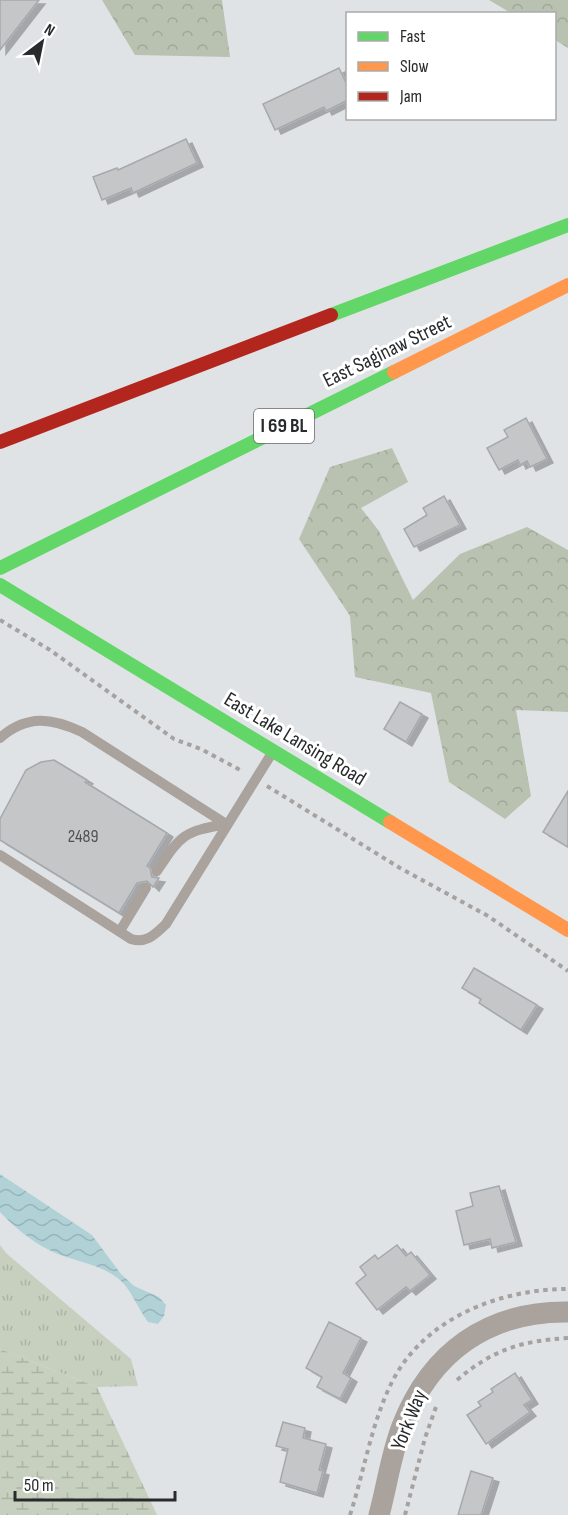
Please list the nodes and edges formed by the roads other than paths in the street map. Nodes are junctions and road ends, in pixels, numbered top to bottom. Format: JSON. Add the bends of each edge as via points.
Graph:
{"nodes":[{"id":1,"x":568,"y":226,"type":"edge"},
{"id":2,"x":568,"y":285,"type":"edge"},
{"id":3,"x":0,"y":442,"type":"edge"},
{"id":4,"x":0,"y":568,"type":"edge"},
{"id":5,"x":0,"y":585,"type":"edge"},
{"id":6,"x":0,"y":738,"type":"edge"},
{"id":7,"x":273,"y":751,"type":"junction"},
{"id":8,"x":226,"y":824,"type":"junction"},
{"id":9,"x":0,"y":855,"type":"edge"},
{"id":10,"x":157,"y":871,"type":"dead end"},
{"id":11,"x":146,"y":888,"type":"dead end"},
{"id":12,"x":568,"y":930,"type":"edge"},
{"id":13,"x":120,"y":931,"type":"junction"},
{"id":14,"x":568,"y":1312,"type":"edge"},
{"id":15,"x":379,"y":1515,"type":"edge"}],
"edges":[{"from":1,"to":3,"type":"main road"},
{"from":2,"to":4,"type":"main road","name":"East Saginaw Street","number":"I 69 BL"},
{"from":5,"to":7,"type":"main road","name":"East Lake Lansing Road"},
{"from":6,"to":8,"type":"lane","via":[[11,728],[34,721],[59,721]]},
{"from":7,"to":8,"type":"lane"},
{"from":7,"to":12,"type":"main road","name":"East Lake Lansing Road"},
{"from":8,"to":10,"type":"lane","via":[[192,831],[177,841]]},
{"from":8,"to":13,"type":"lane","via":[[166,924],[140,942]]},
{"from":9,"to":13,"type":"lane"},
{"from":11,"to":13,"type":"lane"},
{"from":14,"to":15,"type":"street","name":"York Way","via":[[518,1317],[489,1327],[462,1342],[440,1362],[420,1389],[402,1427]]}]}
